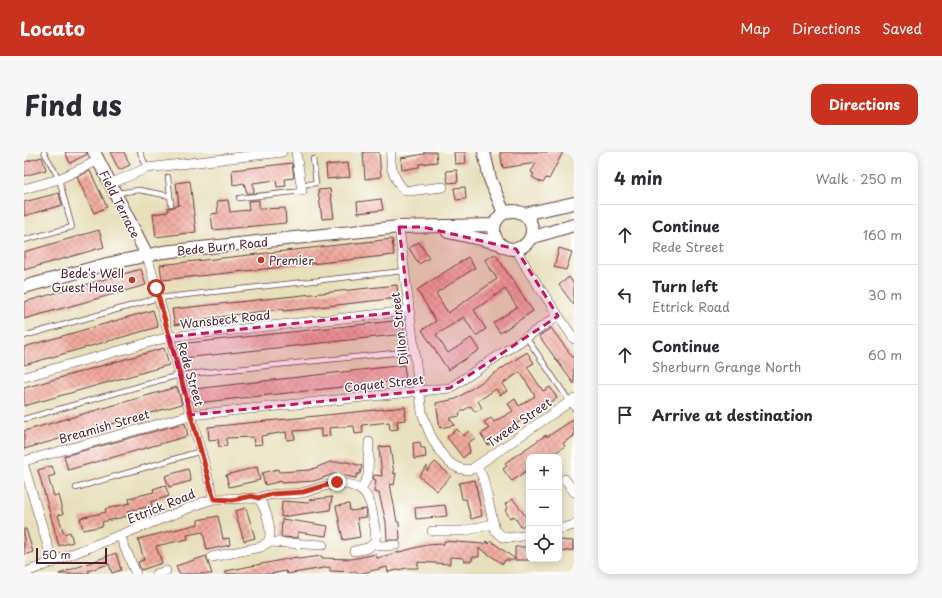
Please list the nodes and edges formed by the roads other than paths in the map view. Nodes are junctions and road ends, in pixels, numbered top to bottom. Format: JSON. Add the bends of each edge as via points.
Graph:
{"nodes":[{"id":1,"x":44,"y":152,"type":"edge"},
{"id":2,"x":140,"y":152,"type":"edge"},
{"id":3,"x":282,"y":152,"type":"edge"},
{"id":4,"x":296,"y":152,"type":"edge"},
{"id":5,"x":391,"y":152,"type":"edge"},
{"id":6,"x":484,"y":152,"type":"edge"},
{"id":7,"x":97,"y":156,"type":"edge"},
{"id":8,"x":313,"y":159,"type":"dead end"},
{"id":9,"x":147,"y":168,"type":"junction"},
{"id":10,"x":168,"y":177,"type":"dead end"},
{"id":11,"x":59,"y":179,"type":"junction"},
{"id":12,"x":443,"y":187,"type":"dead end"},
{"id":13,"x":301,"y":188,"type":"junction"},
{"id":14,"x":24,"y":189,"type":"edge"},
{"id":15,"x":113,"y":189,"type":"junction"},
{"id":16,"x":170,"y":196,"type":"junction"},
{"id":17,"x":239,"y":198,"type":"dead end"},
{"id":18,"x":574,"y":203,"type":"edge"},
{"id":19,"x":171,"y":204,"type":"dead end"},
{"id":20,"x":504,"y":213,"type":"junction"},
{"id":21,"x":524,"y":214,"type":"junction"},
{"id":22,"x":494,"y":225,"type":"junction"},
{"id":23,"x":574,"y":225,"type":"edge"},
{"id":24,"x":399,"y":227,"type":"junction"},
{"id":25,"x":423,"y":227,"type":"junction"},
{"id":26,"x":530,"y":238,"type":"junction"},
{"id":27,"x":24,"y":240,"type":"edge"},
{"id":28,"x":498,"y":243,"type":"junction"},
{"id":29,"x":516,"y":249,"type":"junction"},
{"id":30,"x":146,"y":255,"type":"junction"},
{"id":31,"x":404,"y":271,"type":"junction"},
{"id":32,"x":24,"y":287,"type":"edge"},
{"id":33,"x":158,"y":298,"type":"junction"},
{"id":34,"x":409,"y":311,"type":"junction"},
{"id":35,"x":558,"y":316,"type":"junction"},
{"id":36,"x":24,"y":336,"type":"edge"},
{"id":37,"x":168,"y":337,"type":"junction"},
{"id":38,"x":526,"y":337,"type":"junction"},
{"id":39,"x":574,"y":339,"type":"edge"},
{"id":40,"x":414,"y":351,"type":"junction"},
{"id":41,"x":179,"y":375,"type":"junction"},
{"id":42,"x":24,"y":377,"type":"edge"},
{"id":43,"x":419,"y":391,"type":"junction"},
{"id":44,"x":573,"y":403,"type":"edge"},
{"id":45,"x":191,"y":415,"type":"junction"},
{"id":46,"x":24,"y":420,"type":"edge"},
{"id":47,"x":369,"y":442,"type":"dead end"},
{"id":48,"x":201,"y":451,"type":"junction"},
{"id":49,"x":24,"y":461,"type":"edge"},
{"id":50,"x":24,"y":466,"type":"edge"},
{"id":51,"x":477,"y":466,"type":"junction"},
{"id":52,"x":565,"y":479,"type":"dead end"},
{"id":53,"x":76,"y":488,"type":"dead end"},
{"id":54,"x":361,"y":490,"type":"junction"},
{"id":55,"x":574,"y":492,"type":"edge"},
{"id":56,"x":258,"y":498,"type":"junction"},
{"id":57,"x":214,"y":499,"type":"junction"},
{"id":58,"x":493,"y":524,"type":"junction"},
{"id":59,"x":574,"y":525,"type":"edge"},
{"id":60,"x":562,"y":528,"type":"edge"},
{"id":61,"x":432,"y":531,"type":"dead end"},
{"id":62,"x":120,"y":536,"type":"junction"},
{"id":63,"x":526,"y":536,"type":"edge"},
{"id":64,"x":268,"y":542,"type":"junction"},
{"id":65,"x":374,"y":543,"type":"junction"},
{"id":66,"x":323,"y":545,"type":"dead end"},
{"id":67,"x":396,"y":545,"type":"dead end"},
{"id":68,"x":354,"y":551,"type":"dead end"},
{"id":69,"x":212,"y":557,"type":"dead end"},
{"id":70,"x":53,"y":563,"type":"junction"},
{"id":71,"x":166,"y":571,"type":"dead end"},
{"id":72,"x":24,"y":573,"type":"edge"},
{"id":73,"x":136,"y":574,"type":"edge"},
{"id":74,"x":156,"y":574,"type":"edge"}],
"edges":[{"from":1,"to":11,"type":"lane"},
{"from":2,"to":9,"type":"lane"},
{"from":3,"to":9,"type":"street"},
{"from":4,"to":13,"type":"street"},
{"from":5,"to":12,"type":"street","via":[[392,173],[403,189],[409,191]]},
{"from":6,"to":20,"type":"main road","via":[[490,179]]},
{"from":7,"to":11,"type":"street"},
{"from":7,"to":15,"type":"main road","name":"Field Terrace"},
{"from":8,"to":13,"type":"lane","via":[[316,183]]},
{"from":9,"to":15,"type":"street"},
{"from":10,"to":16,"type":"lane"},
{"from":11,"to":14,"type":"street"},
{"from":11,"to":27,"type":"lane","via":[[72,227]]},
{"from":13,"to":17,"type":"lane"},
{"from":15,"to":16,"type":"lane","via":[[138,190]]},
{"from":15,"to":30,"type":"main road","name":"Field Terrace"},
{"from":16,"to":19,"type":"lane"},
{"from":18,"to":21,"type":"main road"},
{"from":20,"to":21,"type":"main road","via":[[516,211]]},
{"from":20,"to":22,"type":"main road"},
{"from":21,"to":26,"type":"main road","via":[[532,225]]},
{"from":22,"to":25,"type":"main road","name":"Bede Burn Road"},
{"from":22,"to":28,"type":"main road"},
{"from":23,"to":26,"type":"main road"},
{"from":24,"to":25,"type":"main road","name":"Bede Burn Road"},
{"from":24,"to":30,"type":"main road","name":"Bede Burn Road"},
{"from":24,"to":31,"type":"street","name":"Dillon Street"},
{"from":25,"to":28,"type":"main road","name":"Bede Burn Road"},
{"from":26,"to":29,"type":"main road","via":[[527,244]]},
{"from":28,"to":29,"type":"main road","via":[[509,249]]},
{"from":29,"to":35,"type":"street"},
{"from":30,"to":32,"type":"main road","name":"Bede Burn Road"},
{"from":30,"to":33,"type":"street","name":"Rede Street"},
{"from":31,"to":33,"type":"lane"},
{"from":31,"to":34,"type":"street","name":"Dillon Street"},
{"from":33,"to":36,"type":"lane"},
{"from":33,"to":37,"type":"street","name":"Rede Street"},
{"from":34,"to":37,"type":"street","name":"Wansbeck Road"},
{"from":34,"to":40,"type":"street","name":"Dillon Street"},
{"from":35,"to":38,"type":"street","name":"Coquet Street"},
{"from":35,"to":39,"type":"street"},
{"from":37,"to":41,"type":"street","name":"Rede Street"},
{"from":37,"to":42,"type":"street","name":"Wansbeck Road"},
{"from":38,"to":43,"type":"street","name":"Coquet Street","via":[[455,386]]},
{"from":38,"to":44,"type":"lane"},
{"from":40,"to":41,"type":"lane"},
{"from":40,"to":43,"type":"street","name":"Dillon Street"},
{"from":41,"to":45,"type":"street","name":"Rede Street"},
{"from":41,"to":46,"type":"lane"},
{"from":43,"to":45,"type":"street","name":"Coquet Street"},
{"from":43,"to":51,"type":"street","name":"Dillon Street","via":[[422,412],[430,434],[442,453],[461,469],[467,470]]},
{"from":44,"to":51,"type":"street","name":"Tweed Street"},
{"from":45,"to":48,"type":"street","name":"Rede Street"},
{"from":45,"to":49,"type":"street","name":"Breamish Street"},
{"from":47,"to":54,"type":"street","via":[[368,476]]},
{"from":48,"to":53,"type":"lane"},
{"from":48,"to":57,"type":"street","name":"Rede Street"},
{"from":50,"to":70,"type":"street"},
{"from":51,"to":58,"type":"street","via":[[483,478]]},
{"from":52,"to":55,"type":"street"},
{"from":54,"to":56,"type":"street","name":"Ettrick Road","via":[[350,484],[337,482],[303,492],[272,494]]},
{"from":54,"to":65,"type":"street","via":[[372,508],[376,534]]},
{"from":56,"to":57,"type":"street","name":"Ettrick Road"},
{"from":56,"to":64,"type":"street","via":[[262,502],[271,534]]},
{"from":57,"to":62,"type":"street","name":"Ettrick Road"},
{"from":58,"to":61,"type":"street","via":[[463,531]]},
{"from":58,"to":63,"type":"street","via":[[495,530],[503,537]]},
{"from":59,"to":60,"type":"street"},
{"from":62,"to":70,"type":"street","name":"Ettrick Road"},
{"from":62,"to":73,"type":"street","name":"Ettrick Road"},
{"from":64,"to":66,"type":"street"},
{"from":64,"to":69,"type":"street","via":[[261,547]]},
{"from":65,"to":67,"type":"street","via":[[380,546]]},
{"from":65,"to":68,"type":"street","via":[[368,548]]},
{"from":70,"to":72,"type":"street","name":"Ettrick Road"},
{"from":71,"to":74,"type":"street"}]}
